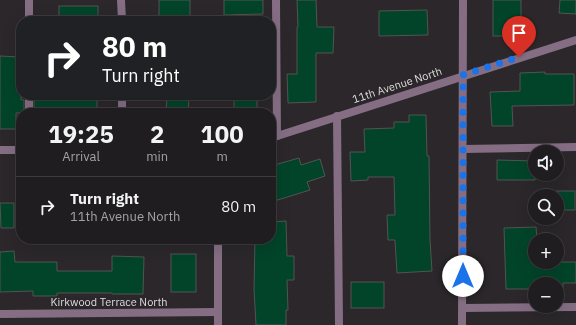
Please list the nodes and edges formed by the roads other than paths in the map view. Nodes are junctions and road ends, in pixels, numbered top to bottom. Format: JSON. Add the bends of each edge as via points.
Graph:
{"nodes":[{"id":1,"x":29,"y":0,"type":"edge"},
{"id":2,"x":121,"y":0,"type":"edge"},
{"id":3,"x":276,"y":0,"type":"edge"},
{"id":4,"x":463,"y":0,"type":"edge"},
{"id":5,"x":29,"y":16,"type":"edge"},
{"id":6,"x":122,"y":16,"type":"edge"},
{"id":7,"x":276,"y":16,"type":"edge"},
{"id":8,"x":576,"y":40,"type":"edge"},
{"id":9,"x":463,"y":75,"type":"junction"},
{"id":10,"x":337,"y":116,"type":"junction"},
{"id":11,"x":276,"y":136,"type":"edge"},
{"id":12,"x":576,"y":146,"type":"edge"},
{"id":13,"x":463,"y":149,"type":"junction"},
{"id":14,"x":0,"y":150,"type":"edge"},
{"id":15,"x":16,"y":150,"type":"edge"},
{"id":16,"x":218,"y":244,"type":"edge"},
{"id":17,"x":576,"y":307,"type":"edge"},
{"id":18,"x":463,"y":308,"type":"junction"},
{"id":19,"x":218,"y":312,"type":"junction"},
{"id":20,"x":0,"y":314,"type":"edge"},
{"id":21,"x":218,"y":325,"type":"edge"},
{"id":22,"x":339,"y":325,"type":"edge"},
{"id":23,"x":462,"y":325,"type":"edge"}],
"edges":[{"from":1,"to":5,"type":"street"},
{"from":2,"to":6,"type":"street"},
{"from":3,"to":7,"type":"street"},
{"from":4,"to":9,"type":"street"},
{"from":8,"to":9,"type":"street","name":"11th Avenue North"},
{"from":9,"to":10,"type":"street","name":"11th Avenue North"},
{"from":9,"to":13,"type":"street"},
{"from":10,"to":11,"type":"street","name":"11th Avenue North"},
{"from":10,"to":22,"type":"street"},
{"from":12,"to":13,"type":"street"},
{"from":13,"to":18,"type":"street"},
{"from":14,"to":15,"type":"street"},
{"from":16,"to":19,"type":"street"},
{"from":17,"to":18,"type":"street"},
{"from":18,"to":23,"type":"street"},
{"from":19,"to":20,"type":"street","name":"Kirkwood Terrace North"},
{"from":19,"to":21,"type":"street"}]}
